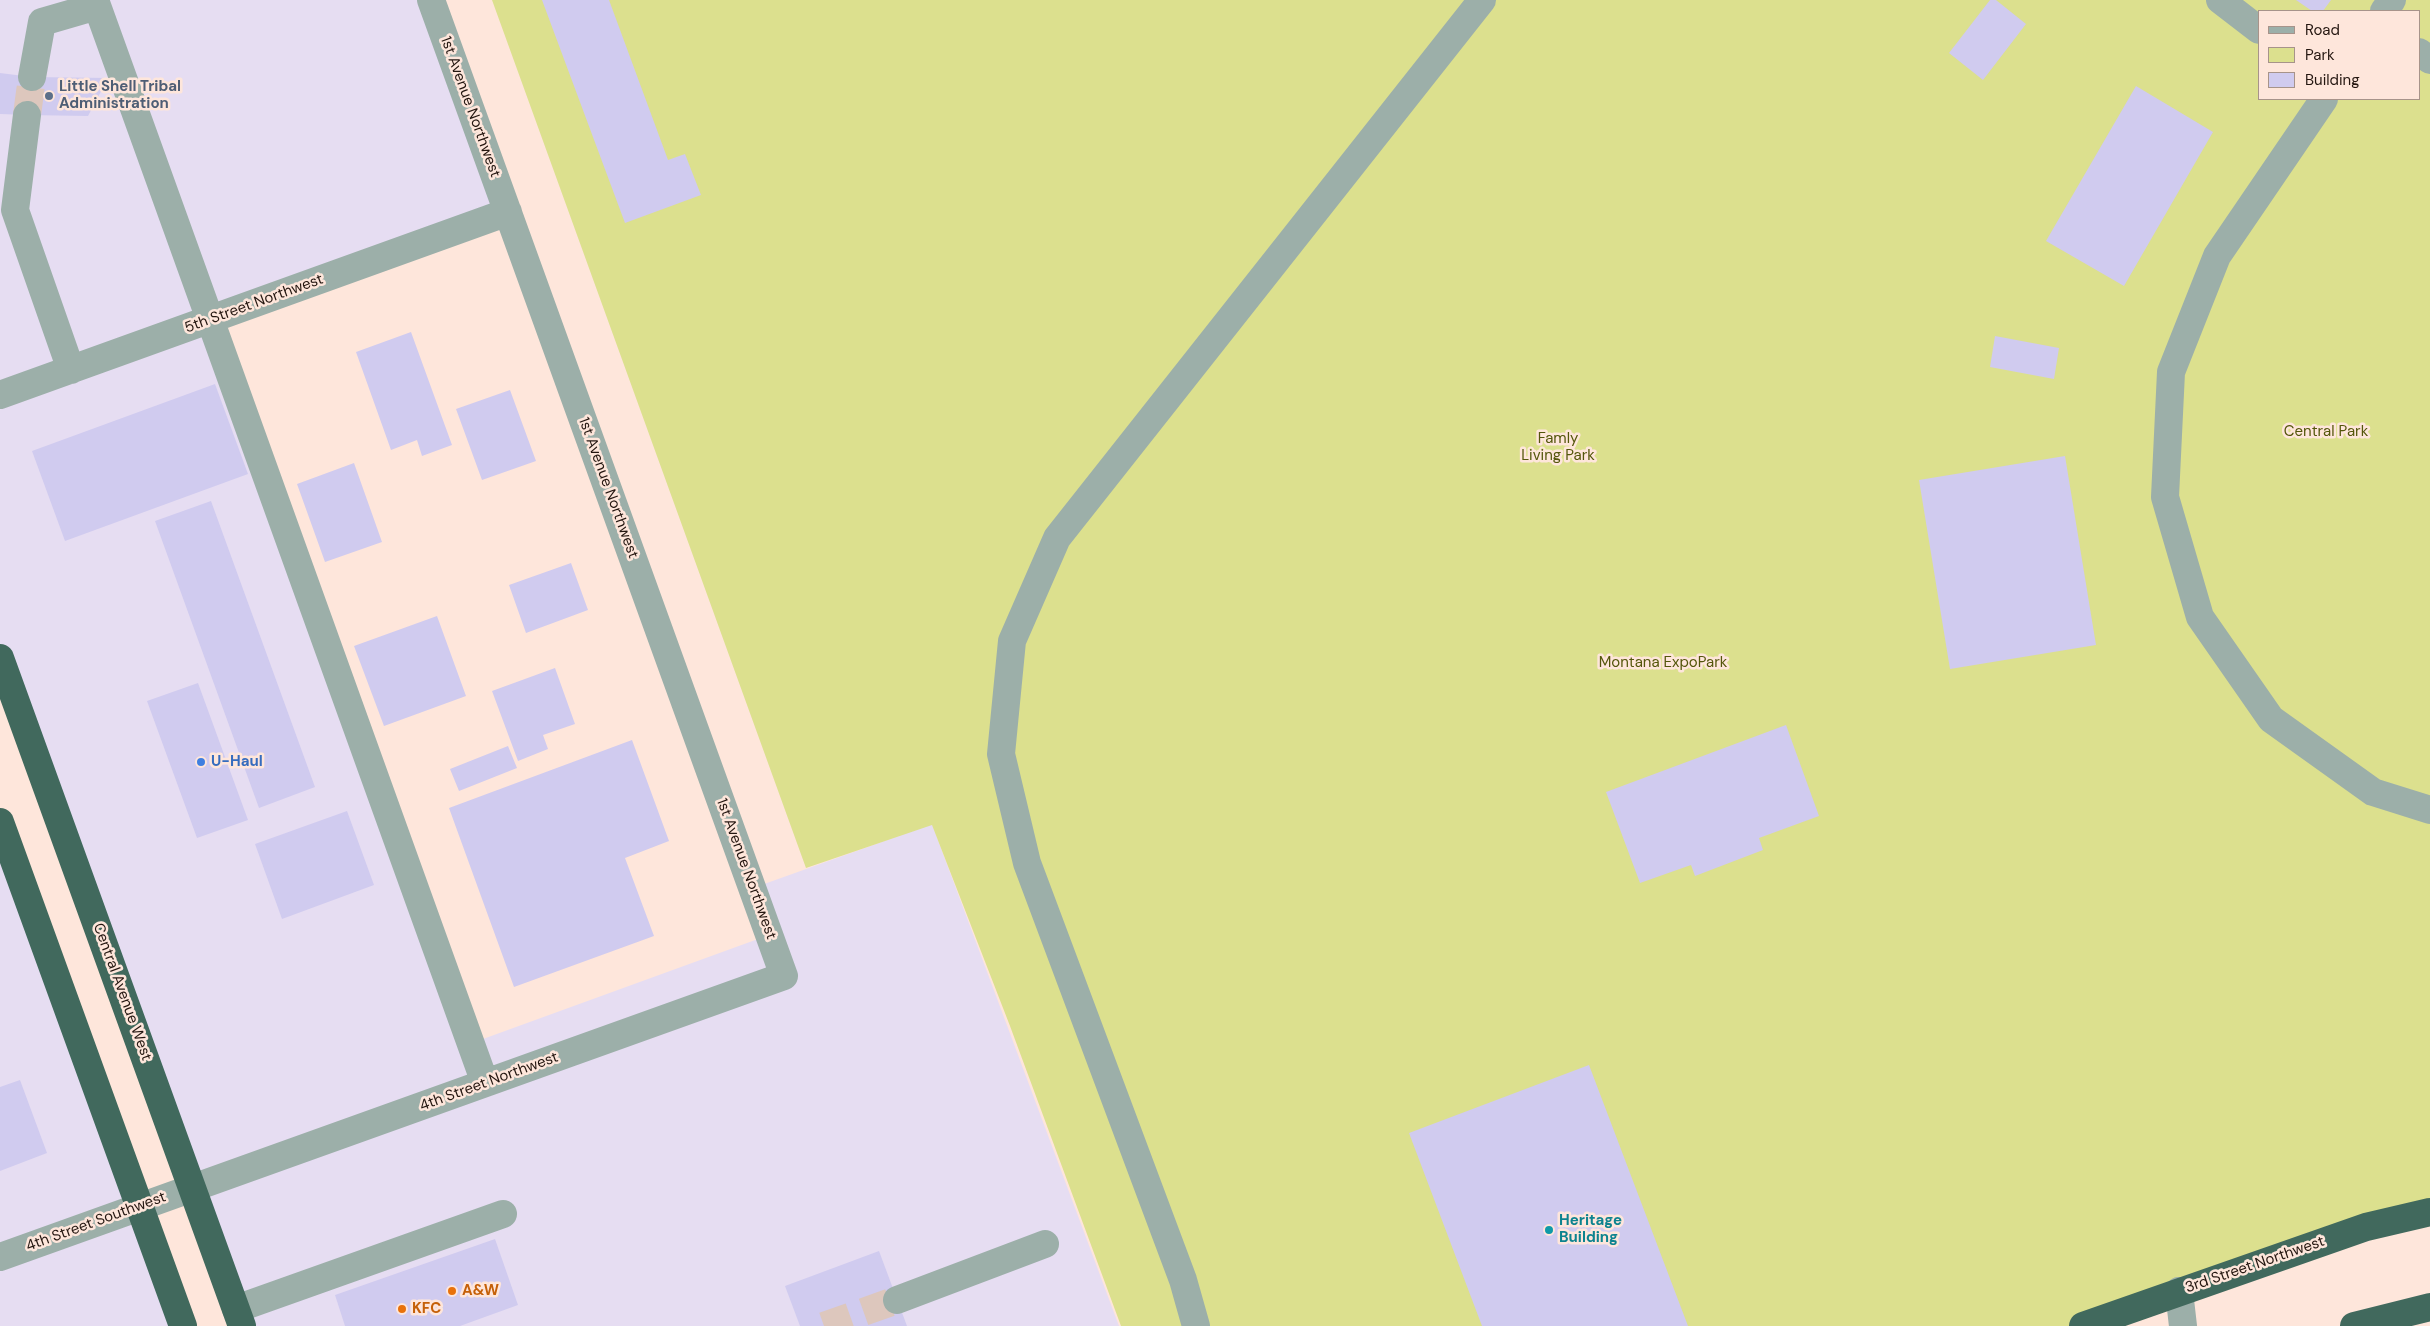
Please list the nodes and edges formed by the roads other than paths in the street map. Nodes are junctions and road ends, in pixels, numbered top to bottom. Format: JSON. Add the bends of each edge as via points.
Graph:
{"nodes":[{"id":1,"x":431,"y":0,"type":"edge"},
{"id":2,"x":1482,"y":0,"type":"edge"},
{"id":3,"x":2220,"y":0,"type":"edge"},
{"id":4,"x":96,"y":3,"type":"edge"},
{"id":5,"x":2258,"y":29,"type":"edge"},
{"id":6,"x":32,"y":76,"type":"tunnel mouth"},
{"id":7,"x":2323,"y":100,"type":"edge"},
{"id":8,"x":27,"y":115,"type":"tunnel mouth"},
{"id":9,"x":508,"y":212,"type":"junction"},
{"id":10,"x":210,"y":320,"type":"junction"},
{"id":11,"x":72,"y":370,"type":"junction"},
{"id":12,"x":0,"y":395,"type":"edge"},
{"id":13,"x":0,"y":658,"type":"edge"},
{"id":14,"x":2430,"y":810,"type":"edge"},
{"id":15,"x":0,"y":822,"type":"edge"},
{"id":16,"x":784,"y":976,"type":"joint"},
{"id":17,"x":485,"y":1083,"type":"junction"},
{"id":18,"x":193,"y":1187,"type":"junction"},
{"id":19,"x":141,"y":1206,"type":"junction"},
{"id":20,"x":2430,"y":1212,"type":"edge"},
{"id":21,"x":503,"y":1214,"type":"dead end"},
{"id":22,"x":1045,"y":1244,"type":"dead end"},
{"id":23,"x":0,"y":1257,"type":"edge"},
{"id":24,"x":2179,"y":1291,"type":"junction"},
{"id":25,"x":897,"y":1300,"type":"tunnel mouth"},
{"id":26,"x":2430,"y":1307,"type":"edge"},
{"id":27,"x":239,"y":1318,"type":"edge"},
{"id":28,"x":183,"y":1326,"type":"edge"},
{"id":29,"x":1196,"y":1326,"type":"edge"},
{"id":30,"x":2084,"y":1326,"type":"edge"},
{"id":31,"x":2183,"y":1326,"type":"edge"},
{"id":32,"x":2354,"y":1326,"type":"edge"}],
"edges":[{"from":1,"to":9,"type":"street","name":"1st Avenue Northwest"},
{"from":2,"to":29,"type":"street","via":[[1057,538],[1012,641],[1002,754],[1027,863],[1183,1280]]},
{"from":3,"to":5,"type":"street"},
{"from":4,"to":6,"type":"street","via":[[42,22]]},
{"from":4,"to":10,"type":"street"},
{"from":7,"to":14,"type":"street","via":[[2216,256],[2171,372],[2165,497],[2200,617],[2271,719],[2373,792]]},
{"from":8,"to":11,"type":"street","via":[[15,210]]},
{"from":9,"to":10,"type":"street","name":"5th Street Northwest"},
{"from":9,"to":16,"type":"street","name":"1st Avenue Northwest"},
{"from":10,"to":11,"type":"street","name":"5th Street Northwest"},
{"from":10,"to":17,"type":"street"},
{"from":11,"to":12,"type":"street","name":"5th Street Northwest"},
{"from":13,"to":18,"type":"highway","name":"Central Avenue West"},
{"from":15,"to":19,"type":"highway"},
{"from":16,"to":17,"type":"street","name":"4th Street Northwest"},
{"from":17,"to":18,"type":"street","name":"4th Street Northwest"},
{"from":18,"to":19,"type":"street","name":"4th Street Southwest"},
{"from":18,"to":27,"type":"highway","name":"Central Avenue West"},
{"from":19,"to":23,"type":"street","name":"4th Street Southwest"},
{"from":19,"to":28,"type":"highway"},
{"from":20,"to":24,"type":"highway","name":"3rd Street Northwest","via":[[2366,1227]]},
{"from":21,"to":27,"type":"street"},
{"from":22,"to":25,"type":"street"},
{"from":24,"to":30,"type":"highway","name":"3rd Street Northwest"},
{"from":24,"to":31,"type":"street"},
{"from":26,"to":32,"type":"highway"}]}
